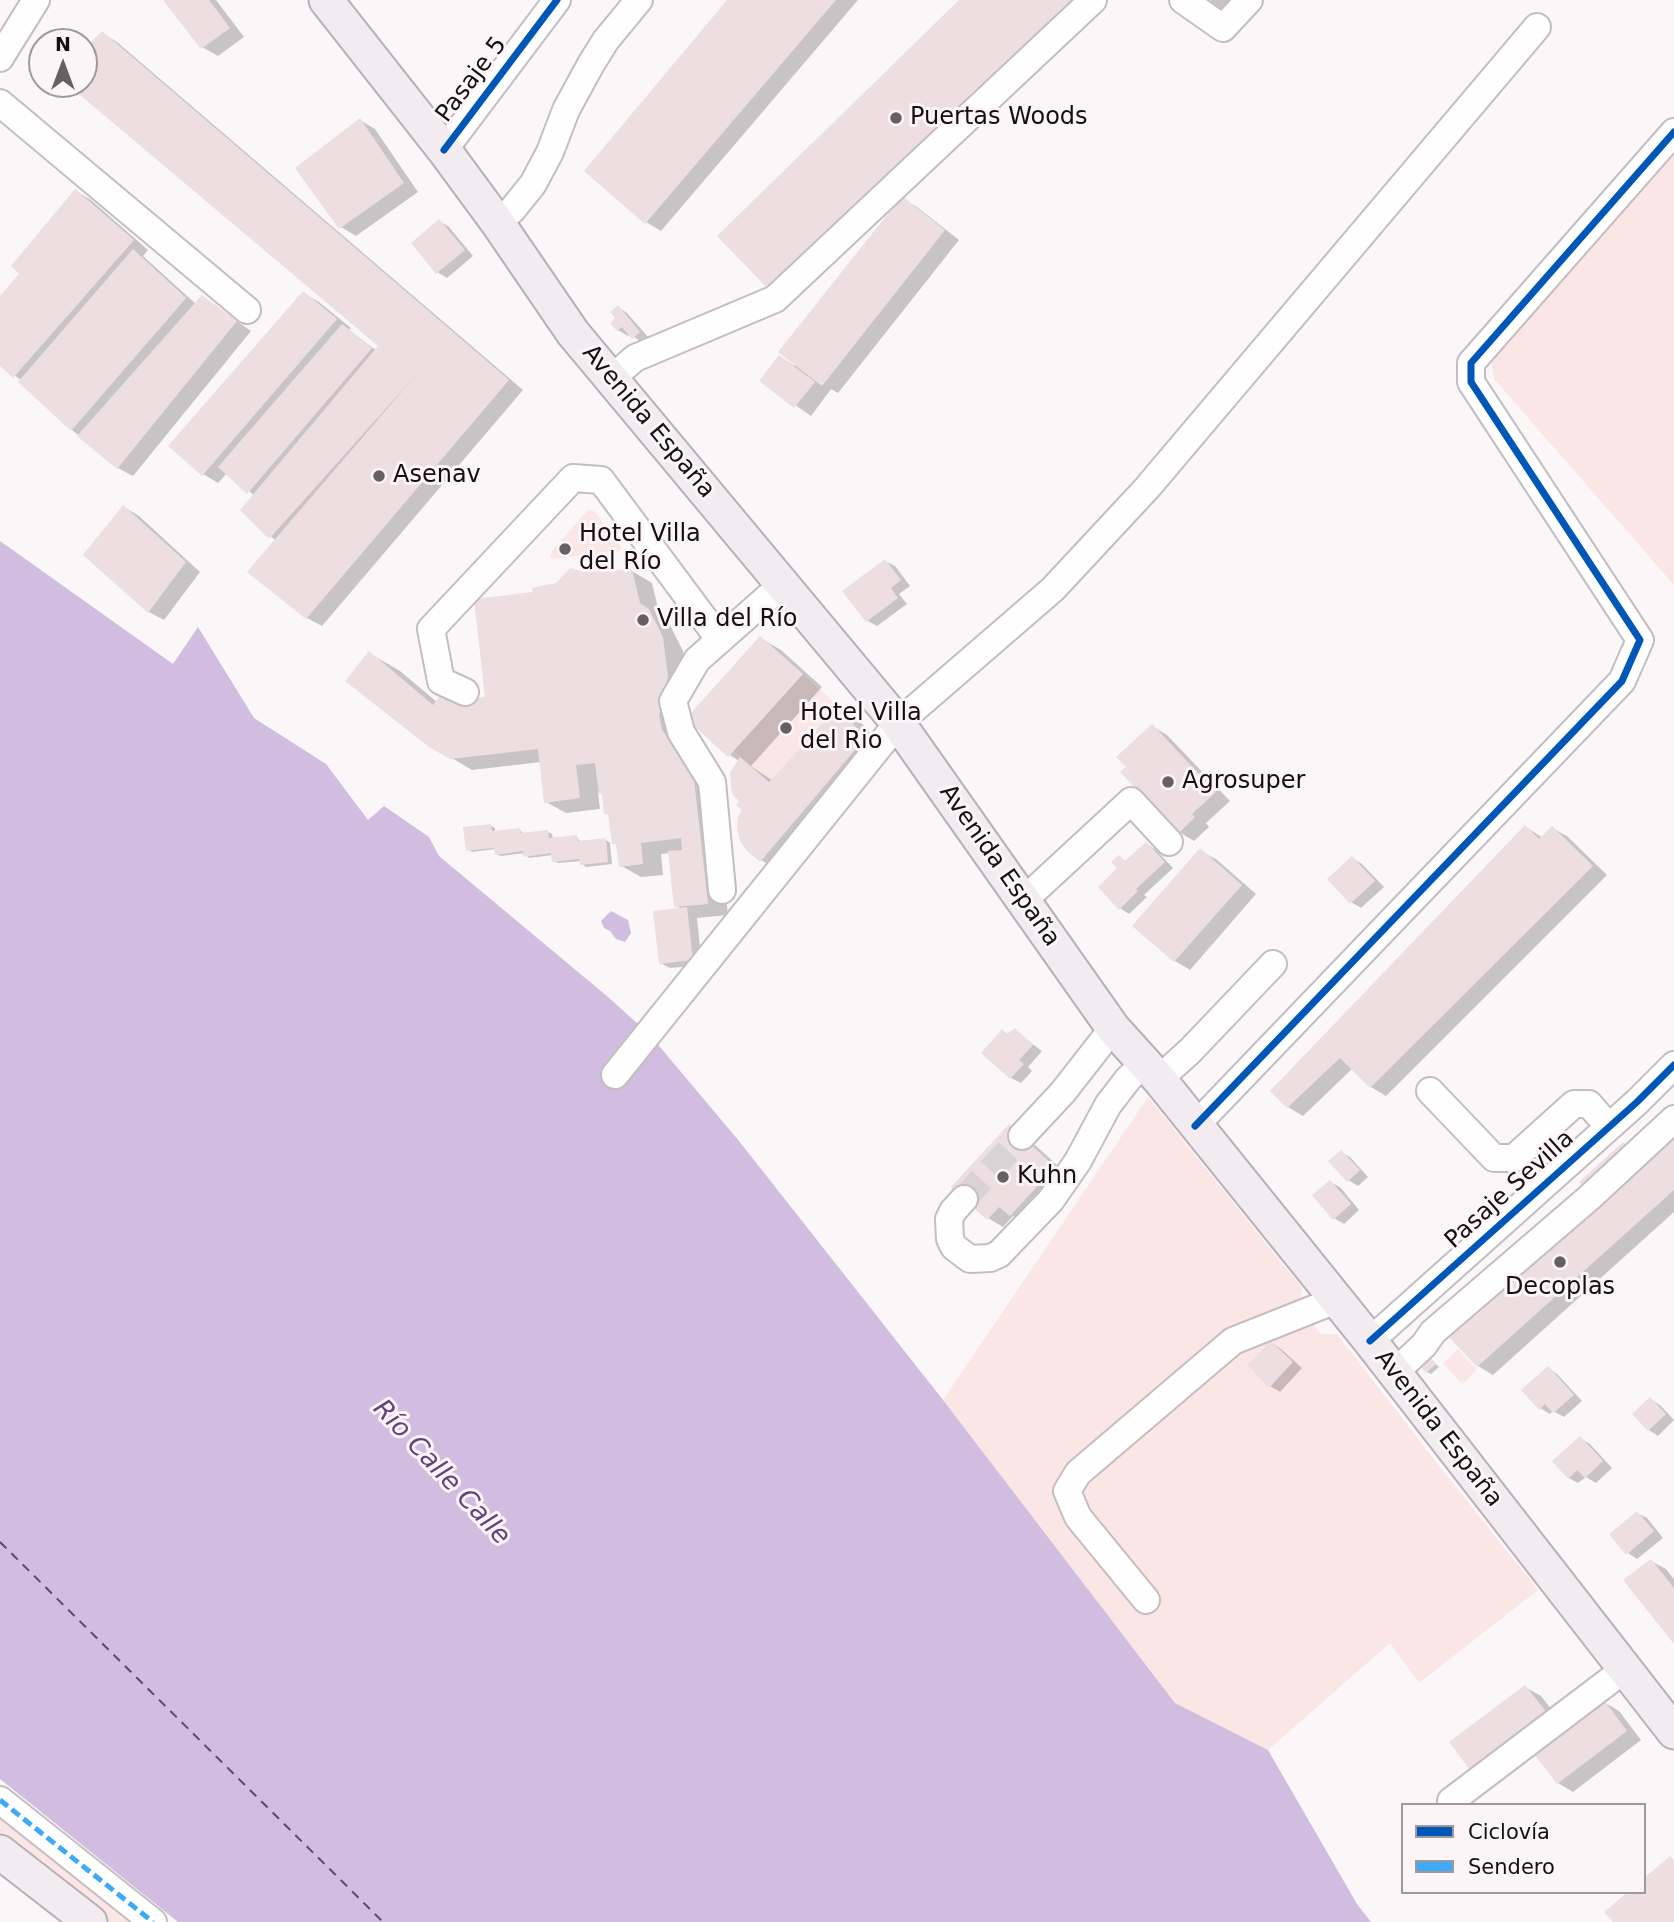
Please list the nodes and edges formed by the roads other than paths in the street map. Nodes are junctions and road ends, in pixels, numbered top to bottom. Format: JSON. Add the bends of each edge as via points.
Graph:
{"nodes":[{"id":1,"x":36,"y":0,"type":"edge"},
{"id":2,"x":326,"y":0,"type":"edge"},
{"id":3,"x":557,"y":0,"type":"edge"},
{"id":4,"x":639,"y":0,"type":"edge"},
{"id":5,"x":1093,"y":0,"type":"edge"},
{"id":6,"x":1182,"y":0,"type":"edge"},
{"id":7,"x":1249,"y":0,"type":"edge"},
{"id":8,"x":1537,"y":27,"type":"dead end"},
{"id":9,"x":0,"y":58,"type":"edge"},
{"id":10,"x":0,"y":103,"type":"edge"},
{"id":11,"x":1674,"y":132,"type":"edge"},
{"id":12,"x":444,"y":150,"type":"junction"},
{"id":13,"x":497,"y":222,"type":"junction"},
{"id":14,"x":247,"y":310,"type":"dead end"},
{"id":15,"x":612,"y":378,"type":"junction"},
{"id":16,"x":783,"y":584,"type":"junction"},
{"id":17,"x":720,"y":640,"type":"junction"},
{"id":18,"x":465,"y":692,"type":"dead end"},
{"id":19,"x":898,"y":723,"type":"junction"},
{"id":20,"x":1169,"y":842,"type":"dead end"},
{"id":21,"x":722,"y":890,"type":"dead end"},
{"id":22,"x":1024,"y":900,"type":"junction"},
{"id":23,"x":1273,"y":964,"type":"dead end"},
{"id":24,"x":1113,"y":1028,"type":"junction"},
{"id":25,"x":1674,"y":1065,"type":"edge"},
{"id":26,"x":1152,"y":1071,"type":"junction"},
{"id":27,"x":615,"y":1075,"type":"dead end"},
{"id":28,"x":1430,"y":1091,"type":"dead end"},
{"id":29,"x":1674,"y":1119,"type":"edge"},
{"id":30,"x":1195,"y":1126,"type":"junction"},
{"id":31,"x":1609,"y":1127,"type":"junction"},
{"id":32,"x":1022,"y":1136,"type":"tunnel mouth"},
{"id":33,"x":964,"y":1199,"type":"tunnel mouth"},
{"id":34,"x":1336,"y":1300,"type":"junction"},
{"id":35,"x":1370,"y":1341,"type":"junction"},
{"id":36,"x":1394,"y":1373,"type":"junction"},
{"id":37,"x":1146,"y":1600,"type":"dead end"},
{"id":38,"x":1625,"y":1669,"type":"junction"},
{"id":39,"x":1674,"y":1732,"type":"edge"},
{"id":40,"x":0,"y":1800,"type":"edge"},
{"id":41,"x":1451,"y":1801,"type":"dead end"},
{"id":42,"x":0,"y":1852,"type":"edge"},
{"id":43,"x":90,"y":1922,"type":"edge"},
{"id":44,"x":153,"y":1922,"type":"edge"}],
"edges":[{"from":1,"to":9,"type":"street"},
{"from":2,"to":12,"type":"main road","name":"Avenida España"},
{"from":3,"to":12,"type":"street","name":"Pasaje 5"},
{"from":4,"to":13,"type":"street","via":[[591,64],[533,184]]},
{"from":5,"to":15,"type":"street","via":[[775,299],[635,358]]},
{"from":6,"to":7,"type":"street","via":[[1223,28]]},
{"from":8,"to":19,"type":"street","via":[[1147,488],[1053,589]]},
{"from":10,"to":14,"type":"street"},
{"from":11,"to":30,"type":"street","via":[[1471,363],[1471,382],[1640,640],[1622,681]]},
{"from":12,"to":13,"type":"main road","name":"Avenida España"},
{"from":13,"to":15,"type":"main road","name":"Avenida España","via":[[573,333]]},
{"from":15,"to":16,"type":"main road","name":"Avenida España"},
{"from":16,"to":17,"type":"street"},
{"from":16,"to":19,"type":"main road","name":"Avenida España"},
{"from":17,"to":18,"type":"street","via":[[601,480],[573,478],[431,629],[441,681]]},
{"from":17,"to":21,"type":"street","via":[[697,660],[673,701],[681,732],[712,782]]},
{"from":19,"to":22,"type":"main road","name":"Avenida España"},
{"from":19,"to":27,"type":"street"},
{"from":20,"to":22,"type":"street","via":[[1131,801]]},
{"from":22,"to":24,"type":"main road","name":"Avenida España"},
{"from":23,"to":26,"type":"street","via":[[1191,1051]]},
{"from":24,"to":26,"type":"main road","name":"Avenida España"},
{"from":24,"to":32,"type":"street"},
{"from":25,"to":31,"type":"street","name":"Pasaje Sevilla"},
{"from":26,"to":30,"type":"main road","name":"Avenida España"},
{"from":26,"to":33,"type":"street","via":[[1128,1079],[1051,1200],[999,1254],[970,1259],[954,1247],[949,1219]]},
{"from":28,"to":31,"type":"street","via":[[1494,1158],[1514,1158],[1574,1104],[1589,1104]]},
{"from":29,"to":36,"type":"street","via":[[1433,1332]]},
{"from":30,"to":34,"type":"main road","name":"Avenida España"},
{"from":31,"to":35,"type":"street","name":"Pasaje Sevilla"},
{"from":34,"to":35,"type":"main road","name":"Avenida España"},
{"from":34,"to":37,"type":"street","via":[[1233,1341],[1078,1473],[1067,1491],[1078,1517]]},
{"from":35,"to":36,"type":"main road","name":"Avenida España"},
{"from":36,"to":38,"type":"main road","name":"Avenida España"},
{"from":38,"to":39,"type":"main road","name":"Avenida España"},
{"from":38,"to":41,"type":"street"},
{"from":40,"to":44,"type":"street"},
{"from":42,"to":43,"type":"main road"}]}
